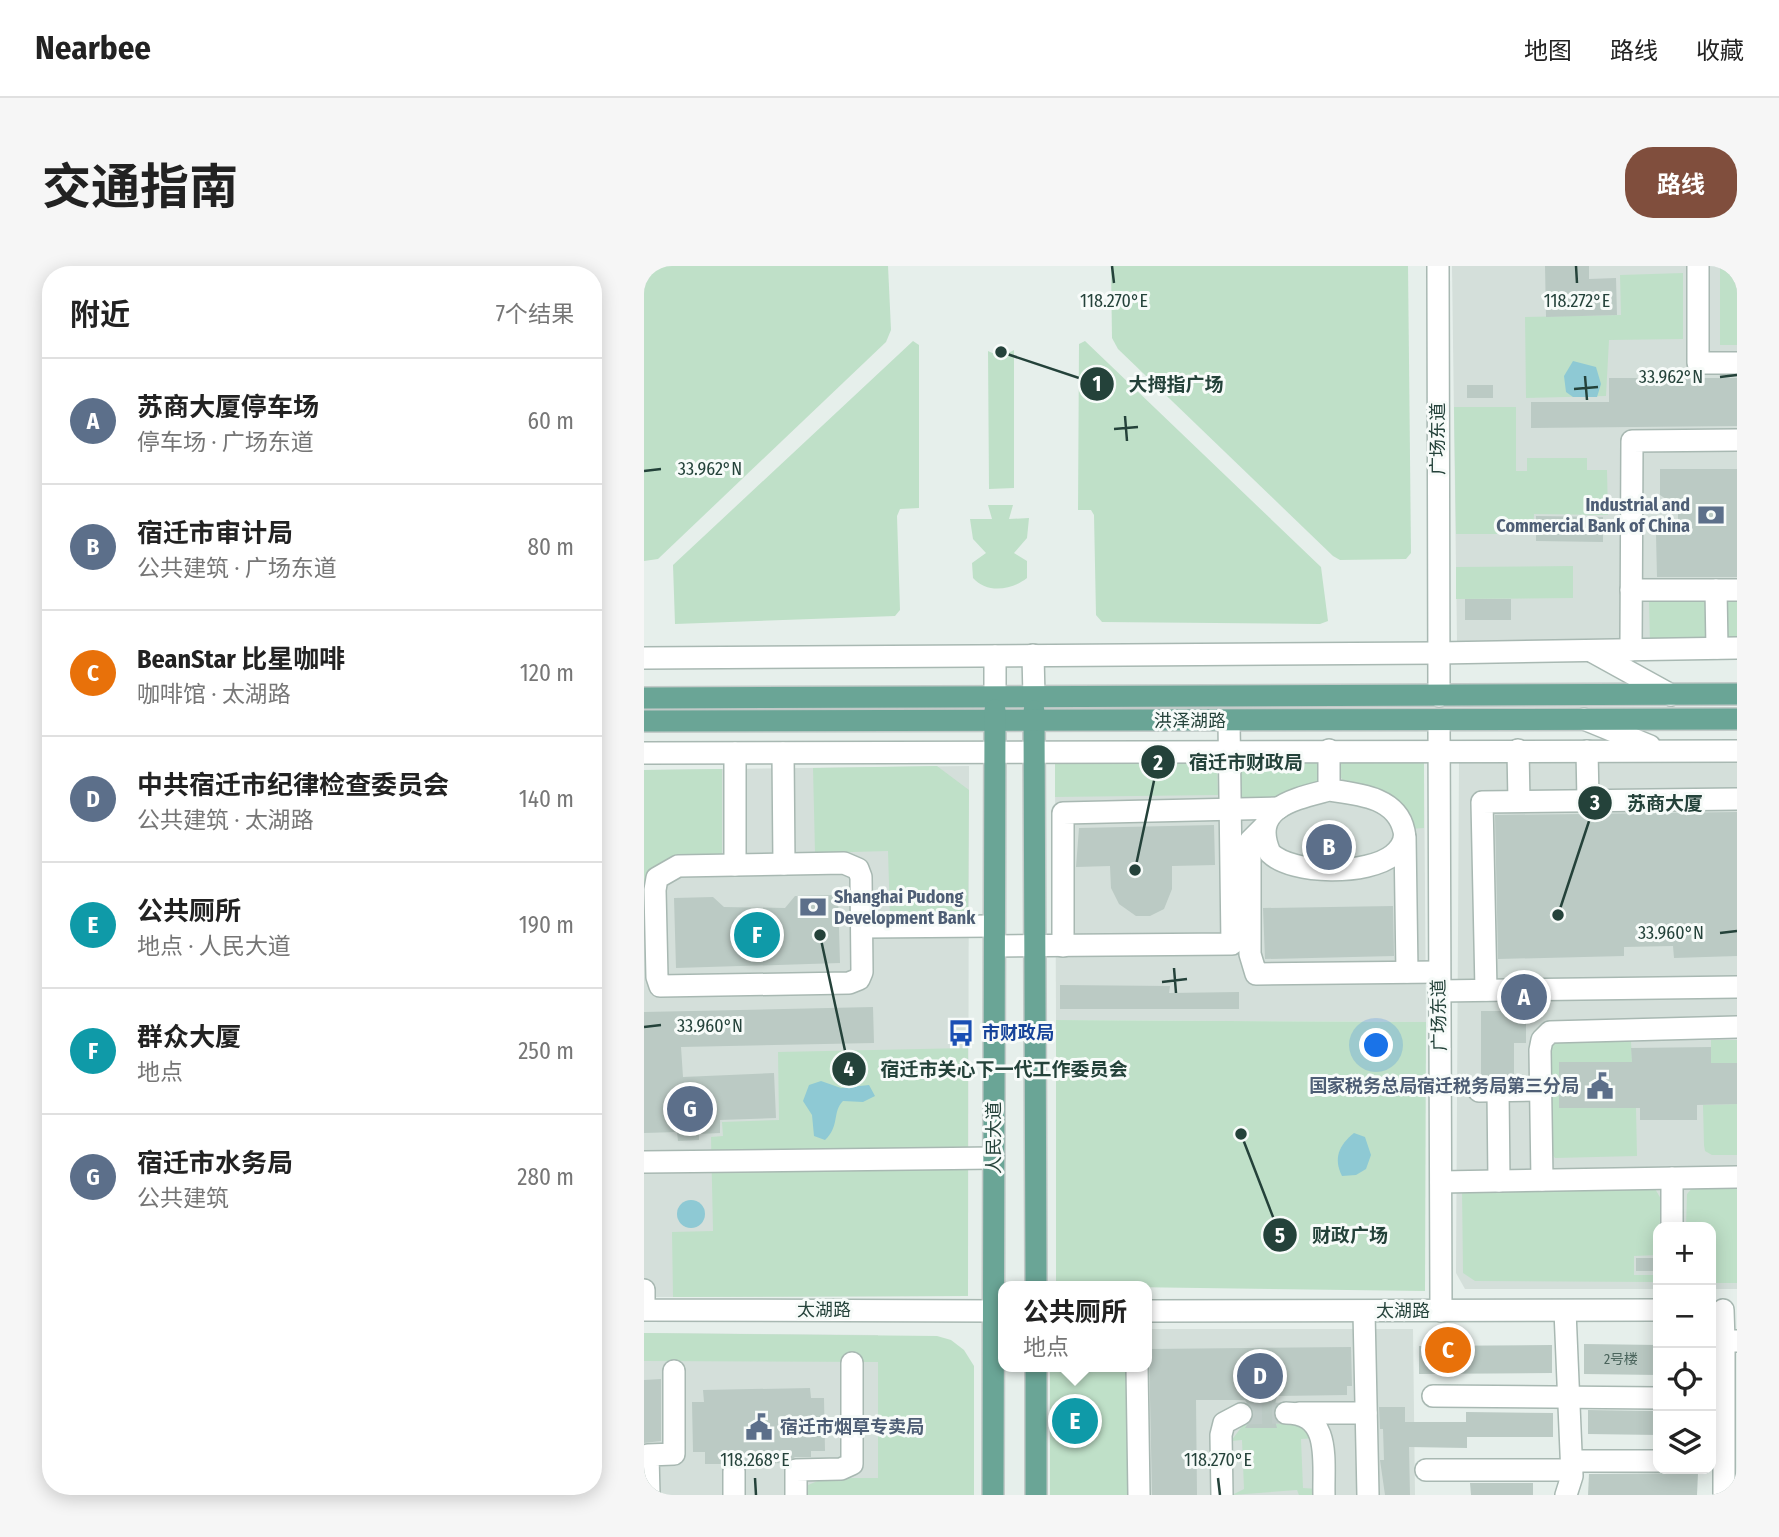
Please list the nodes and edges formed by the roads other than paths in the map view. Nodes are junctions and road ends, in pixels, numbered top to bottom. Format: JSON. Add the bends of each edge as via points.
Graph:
{"nodes":[{"id":1,"x":1438,"y":266,"type":"edge"},
{"id":2,"x":1698,"y":266,"type":"edge"},
{"id":3,"x":1737,"y":363,"type":"edge"},
{"id":4,"x":1737,"y":440,"type":"edge"},
{"id":5,"x":1631,"y":590,"type":"junction"},
{"id":6,"x":1726,"y":590,"type":"edge"},
{"id":7,"x":1727,"y":648,"type":"edge"},
{"id":8,"x":1590,"y":650,"type":"junction"},
{"id":9,"x":1631,"y":650,"type":"junction"},
{"id":10,"x":1438,"y":653,"type":"junction"},
{"id":11,"x":995,"y":656,"type":"junction"},
{"id":12,"x":1033,"y":656,"type":"junction"},
{"id":13,"x":644,"y":658,"type":"edge"},
{"id":14,"x":1737,"y":694,"type":"edge"},
{"id":15,"x":1671,"y":695,"type":"junction"},
{"id":16,"x":1439,"y":696,"type":"junction"},
{"id":17,"x":995,"y":697,"type":"junction"},
{"id":18,"x":1034,"y":697,"type":"junction"},
{"id":19,"x":644,"y":698,"type":"edge"},
{"id":20,"x":1584,"y":719,"type":"junction"},
{"id":21,"x":1737,"y":719,"type":"edge"},
{"id":22,"x":1439,"y":720,"type":"junction"},
{"id":23,"x":644,"y":721,"type":"edge"},
{"id":24,"x":1229,"y":721,"type":"junction"},
{"id":25,"x":1034,"y":722,"type":"junction"},
{"id":26,"x":995,"y":723,"type":"junction"},
{"id":27,"x":1034,"y":750,"type":"junction"},
{"id":28,"x":1230,"y":750,"type":"junction"},
{"id":29,"x":1329,"y":750,"type":"junction"},
{"id":30,"x":1439,"y":750,"type":"junction"},
{"id":31,"x":1518,"y":750,"type":"junction"},
{"id":32,"x":995,"y":751,"type":"junction"},
{"id":33,"x":1587,"y":751,"type":"junction"},
{"id":34,"x":1660,"y":751,"type":"junction"},
{"id":35,"x":1737,"y":751,"type":"edge"},
{"id":36,"x":644,"y":753,"type":"edge"},
{"id":37,"x":735,"y":753,"type":"junction"},
{"id":38,"x":783,"y":753,"type":"junction"},
{"id":39,"x":1329,"y":790,"type":"junction"},
{"id":40,"x":1737,"y":799,"type":"edge"},
{"id":41,"x":1588,"y":800,"type":"junction"},
{"id":42,"x":1519,"y":801,"type":"junction"},
{"id":43,"x":1279,"y":808,"type":"junction"},
{"id":44,"x":1231,"y":810,"type":"junction"},
{"id":45,"x":1264,"y":827,"type":"junction"},
{"id":46,"x":1405,"y":837,"type":"junction"},
{"id":47,"x":784,"y":864,"type":"junction"},
{"id":48,"x":735,"y":865,"type":"junction"},
{"id":49,"x":862,"y":927,"type":"junction"},
{"id":50,"x":649,"y":930,"type":"edge"},
{"id":51,"x":994,"y":936,"type":"junction"},
{"id":52,"x":1035,"y":946,"type":"junction"},
{"id":53,"x":1063,"y":946,"type":"junction"},
{"id":54,"x":1407,"y":972,"type":"junction"},
{"id":55,"x":1439,"y":981,"type":"junction"},
{"id":56,"x":1737,"y":987,"type":"edge"},
{"id":57,"x":1486,"y":990,"type":"junction"},
{"id":58,"x":1737,"y":1027,"type":"edge"},
{"id":59,"x":1541,"y":1090,"type":"junction"},
{"id":60,"x":994,"y":1158,"type":"junction"},
{"id":61,"x":644,"y":1162,"type":"edge"},
{"id":62,"x":1737,"y":1177,"type":"edge"},
{"id":63,"x":1672,"y":1178,"type":"junction"},
{"id":64,"x":1542,"y":1180,"type":"junction"},
{"id":65,"x":1499,"y":1181,"type":"junction"},
{"id":66,"x":1441,"y":1182,"type":"junction"},
{"id":67,"x":1672,"y":1222,"type":"edge"},
{"id":68,"x":998,"y":1281,"type":"edge"},
{"id":69,"x":1036,"y":1281,"type":"edge"},
{"id":70,"x":644,"y":1290,"type":"edge"},
{"id":71,"x":644,"y":1310,"type":"edge"},
{"id":72,"x":1653,"y":1310,"type":"edge"},
{"id":73,"x":1724,"y":1310,"type":"edge"},
{"id":74,"x":998,"y":1311,"type":"edge"},
{"id":75,"x":1152,"y":1311,"type":"edge"},
{"id":76,"x":1441,"y":1311,"type":"junction"},
{"id":77,"x":1566,"y":1311,"type":"junction"},
{"id":78,"x":1364,"y":1312,"type":"junction"},
{"id":79,"x":1730,"y":1341,"type":"edge"},
{"id":80,"x":998,"y":1342,"type":"edge"},
{"id":81,"x":852,"y":1363,"type":"dead end"},
{"id":82,"x":674,"y":1371,"type":"dead end"},
{"id":83,"x":1036,"y":1372,"type":"edge"},
{"id":84,"x":1137,"y":1372,"type":"edge"},
{"id":85,"x":1433,"y":1396,"type":"dead end"},
{"id":86,"x":1569,"y":1397,"type":"junction"},
{"id":87,"x":1653,"y":1398,"type":"edge"},
{"id":88,"x":1366,"y":1413,"type":"junction"},
{"id":89,"x":1241,"y":1415,"type":"dead end"},
{"id":90,"x":1653,"y":1461,"type":"edge"},
{"id":91,"x":1572,"y":1465,"type":"junction"},
{"id":92,"x":1426,"y":1470,"type":"dead end"},
{"id":93,"x":734,"y":1471,"type":"dead end"},
{"id":94,"x":1724,"y":1493,"type":"dead end"},
{"id":95,"x":649,"y":1495,"type":"edge"},
{"id":96,"x":734,"y":1495,"type":"edge"},
{"id":97,"x":796,"y":1495,"type":"edge"},
{"id":98,"x":993,"y":1495,"type":"edge"},
{"id":99,"x":1036,"y":1495,"type":"edge"},
{"id":100,"x":1139,"y":1495,"type":"edge"},
{"id":101,"x":1222,"y":1495,"type":"edge"},
{"id":102,"x":1324,"y":1495,"type":"edge"},
{"id":103,"x":1368,"y":1495,"type":"edge"},
{"id":104,"x":1566,"y":1495,"type":"edge"}],
"edges":[{"from":1,"to":10,"type":"street","name":"广场东道"},
{"from":2,"to":3,"type":"street","via":[[1698,363]]},
{"from":4,"to":5,"type":"street","via":[[1632,441]]},
{"from":5,"to":6,"type":"street"},
{"from":5,"to":9,"type":"street"},
{"from":6,"to":7,"type":"street"},
{"from":7,"to":9,"type":"street"},
{"from":8,"to":9,"type":"street"},
{"from":8,"to":10,"type":"street"},
{"from":8,"to":15,"type":"street"},
{"from":10,"to":12,"type":"street"},
{"from":10,"to":16,"type":"street","name":"广场东道"},
{"from":11,"to":12,"type":"street"},
{"from":11,"to":13,"type":"street"},
{"from":11,"to":17,"type":"street"},
{"from":12,"to":18,"type":"street"},
{"from":14,"to":15,"type":"main road","name":"洪泽湖路"},
{"from":15,"to":16,"type":"main road","name":"洪泽湖路"},
{"from":16,"to":18,"type":"main road","name":"洪泽湖路"},
{"from":17,"to":18,"type":"main road","name":"洪泽湖路"},
{"from":17,"to":19,"type":"main road","name":"洪泽湖路"},
{"from":17,"to":26,"type":"main road","name":"人民大道"},
{"from":18,"to":25,"type":"main road"},
{"from":20,"to":21,"type":"main road","name":"洪泽湖路"},
{"from":20,"to":22,"type":"main road","name":"洪泽湖路"},
{"from":20,"to":34,"type":"street"},
{"from":22,"to":24,"type":"main road","name":"洪泽湖路"},
{"from":22,"to":30,"type":"street","name":"广场东道"},
{"from":23,"to":26,"type":"main road","name":"洪泽湖路"},
{"from":24,"to":25,"type":"main road","name":"洪泽湖路"},
{"from":24,"to":28,"type":"street"},
{"from":25,"to":26,"type":"main road","name":"洪泽湖路"},
{"from":25,"to":27,"type":"main road"},
{"from":26,"to":32,"type":"main road","name":"人民大道"},
{"from":27,"to":28,"type":"street"},
{"from":27,"to":32,"type":"street"},
{"from":27,"to":52,"type":"main road"},
{"from":28,"to":29,"type":"street"},
{"from":28,"to":44,"type":"street"},
{"from":29,"to":30,"type":"street"},
{"from":29,"to":39,"type":"street"},
{"from":30,"to":31,"type":"street"},
{"from":30,"to":55,"type":"street","name":"广场东道"},
{"from":31,"to":33,"type":"street"},
{"from":31,"to":42,"type":"street"},
{"from":32,"to":38,"type":"street"},
{"from":32,"to":51,"type":"main road","name":"人民大道"},
{"from":33,"to":34,"type":"street"},
{"from":33,"to":41,"type":"street"},
{"from":34,"to":35,"type":"street"},
{"from":36,"to":37,"type":"street"},
{"from":37,"to":38,"type":"street"},
{"from":37,"to":48,"type":"street"},
{"from":38,"to":47,"type":"street"},
{"from":39,"to":43,"type":"street"},
{"from":39,"to":46,"type":"street","via":[[1359,794],[1389,806]]},
{"from":40,"to":41,"type":"street"},
{"from":41,"to":42,"type":"street"},
{"from":42,"to":57,"type":"street","via":[[1482,802]]},
{"from":43,"to":44,"type":"street"},
{"from":43,"to":45,"type":"street","via":[[1269,815]]},
{"from":44,"to":53,"type":"street","via":[[1063,813]]},
{"from":44,"to":53,"type":"street","via":[[1232,944]]},
{"from":45,"to":46,"type":"street","via":[[1270,853],[1286,864],[1307,869],[1381,861],[1393,855]]},
{"from":45,"to":54,"type":"street","via":[[1250,841],[1250,954],[1256,974]]},
{"from":46,"to":54,"type":"street"},
{"from":47,"to":48,"type":"street"},
{"from":47,"to":49,"type":"street","via":[[844,863],[858,869]]},
{"from":48,"to":50,"type":"street","via":[[678,866],[657,878]]},
{"from":49,"to":50,"type":"street","via":[[862,972],[849,983],[680,988],[660,986]]},
{"from":49,"to":51,"type":"street"},
{"from":51,"to":52,"type":"street"},
{"from":51,"to":60,"type":"main road","name":"人民大道"},
{"from":52,"to":53,"type":"street"},
{"from":52,"to":69,"type":"main road"},
{"from":54,"to":55,"type":"street"},
{"from":55,"to":57,"type":"street"},
{"from":55,"to":66,"type":"street","name":"广场东道"},
{"from":56,"to":57,"type":"street"},
{"from":58,"to":59,"type":"street","via":[[1550,1032],[1542,1040]]},
{"from":59,"to":64,"type":"street"},
{"from":59,"to":65,"type":"street","via":[[1488,1091]]},
{"from":60,"to":61,"type":"street"},
{"from":60,"to":68,"type":"main road","name":"人民大道"},
{"from":62,"to":63,"type":"street"},
{"from":63,"to":64,"type":"street"},
{"from":63,"to":67,"type":"street"},
{"from":64,"to":65,"type":"street"},
{"from":65,"to":66,"type":"street"},
{"from":66,"to":76,"type":"street","name":"广场东道"},
{"from":70,"to":71,"type":"street"},
{"from":71,"to":74,"type":"street","name":"太湖路"},
{"from":72,"to":77,"type":"street","name":"太湖路"},
{"from":73,"to":79,"type":"street"},
{"from":75,"to":78,"type":"street","name":"太湖路"},
{"from":76,"to":77,"type":"street","name":"太湖路"},
{"from":76,"to":78,"type":"street","name":"太湖路"},
{"from":77,"to":86,"type":"street"},
{"from":78,"to":88,"type":"street"},
{"from":79,"to":94,"type":"street"},
{"from":80,"to":98,"type":"main road","name":"人民大道"},
{"from":81,"to":97,"type":"street","via":[[852,1464],[841,1469],[796,1470]]},
{"from":82,"to":95,"type":"street","via":[[674,1454],[648,1455]]},
{"from":83,"to":99,"type":"main road"},
{"from":84,"to":100,"type":"street"},
{"from":85,"to":86,"type":"street"},
{"from":86,"to":87,"type":"street"},
{"from":86,"to":91,"type":"street"},
{"from":88,"to":102,"type":"street","via":[[1292,1413],[1316,1424],[1323,1438]]},
{"from":88,"to":103,"type":"street"},
{"from":89,"to":101,"type":"street","via":[[1224,1423],[1221,1434]]},
{"from":90,"to":91,"type":"street"},
{"from":91,"to":92,"type":"street"},
{"from":91,"to":104,"type":"street"},
{"from":93,"to":96,"type":"street"}]}
